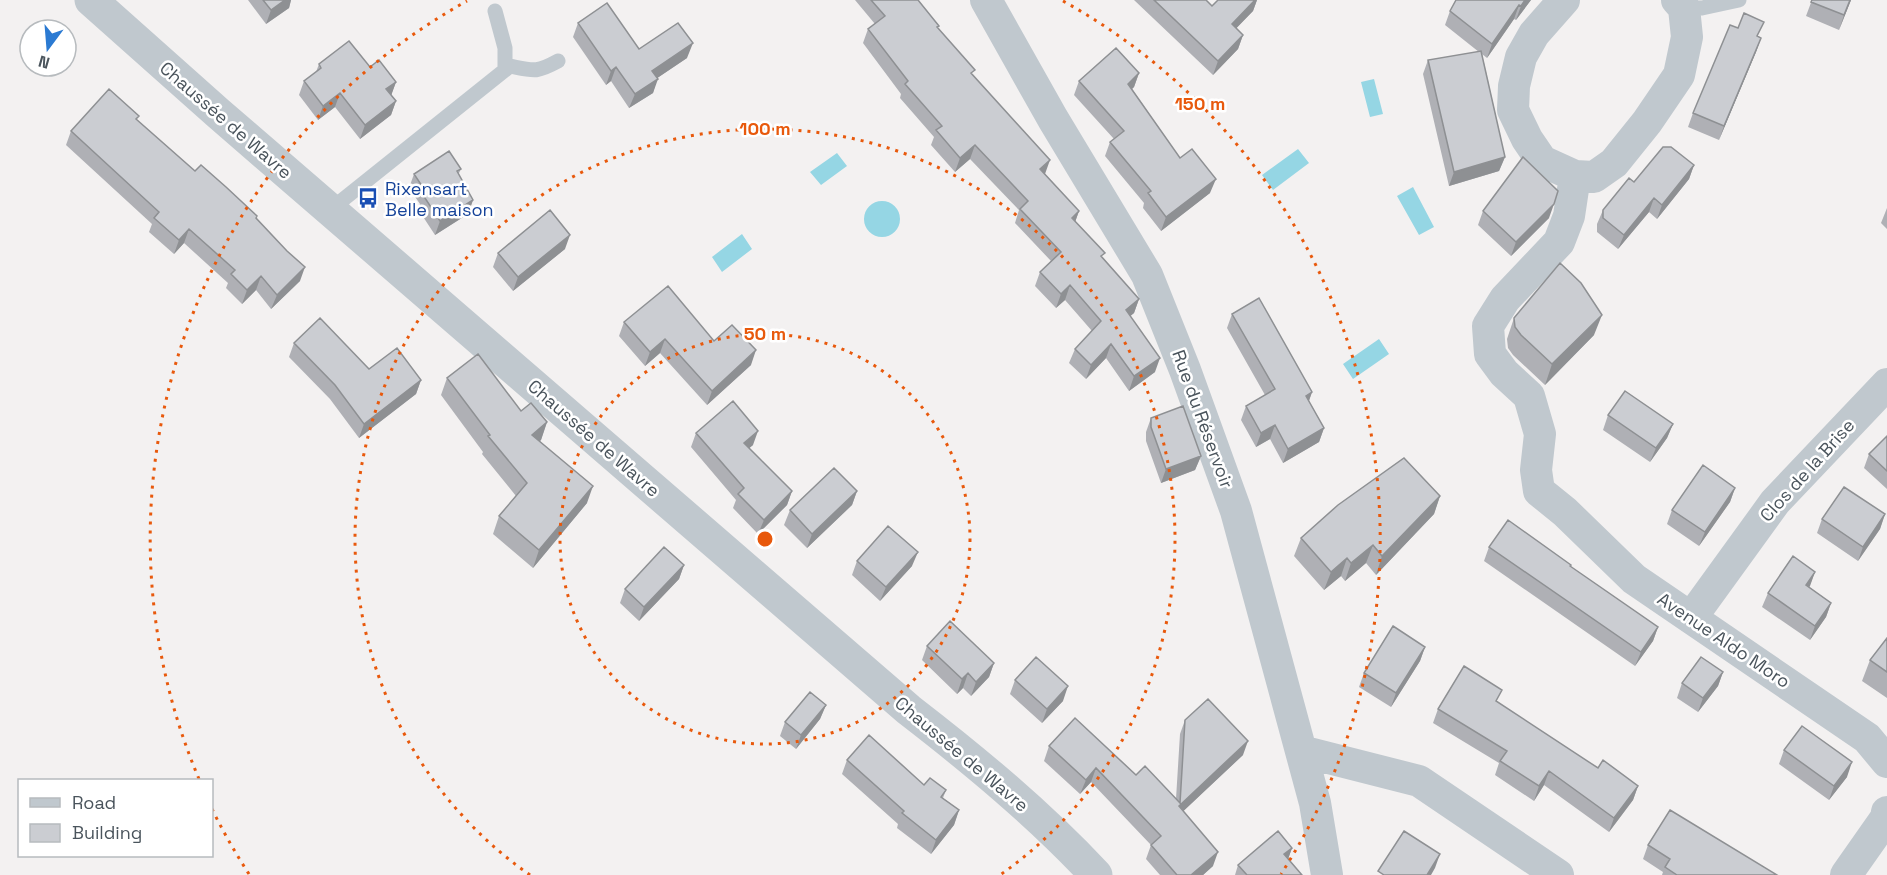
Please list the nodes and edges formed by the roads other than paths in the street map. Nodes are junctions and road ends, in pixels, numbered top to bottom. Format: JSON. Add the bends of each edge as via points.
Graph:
{"nodes":[{"id":1,"x":91,"y":0,"type":"edge"},
{"id":2,"x":986,"y":0,"type":"edge"},
{"id":3,"x":1564,"y":0,"type":"edge"},
{"id":4,"x":1739,"y":0,"type":"edge"},
{"id":5,"x":1680,"y":4,"type":"edge"},
{"id":6,"x":495,"y":11,"type":"dead end"},
{"id":7,"x":558,"y":61,"type":"dead end"},
{"id":8,"x":505,"y":69,"type":"junction"},
{"id":9,"x":1575,"y":176,"type":"junction"},
{"id":10,"x":330,"y":210,"type":"junction"},
{"id":11,"x":1887,"y":384,"type":"edge"},
{"id":12,"x":1691,"y":618,"type":"junction"},
{"id":13,"x":1301,"y":751,"type":"junction"},
{"id":14,"x":1887,"y":762,"type":"edge"},
{"id":15,"x":1887,"y":812,"type":"edge"},
{"id":16,"x":1096,"y":875,"type":"edge"},
{"id":17,"x":1327,"y":875,"type":"edge"},
{"id":18,"x":1558,"y":875,"type":"edge"},
{"id":19,"x":1846,"y":875,"type":"edge"}],
"edges":[{"from":1,"to":10,"type":"street","name":"Chaussée de Wavre"},
{"from":2,"to":13,"type":"street","name":"Rue du Réservoir","via":[[1148,275],[1236,511]]},
{"from":3,"to":9,"type":"street","via":[[1534,34],[1521,57],[1513,110],[1542,161]]},
{"from":4,"to":5,"type":"lane","via":[[1702,8]]},
{"from":5,"to":9,"type":"street","via":[[1687,37],[1679,75],[1614,163],[1594,177]]},
{"from":6,"to":8,"type":"lane","via":[[505,48]]},
{"from":7,"to":8,"type":"lane","via":[[534,71],[510,66]]},
{"from":8,"to":10,"type":"lane"},
{"from":9,"to":12,"type":"street","name":"Avenue Aldo Moro","via":[[1569,216],[1559,242],[1505,299],[1488,326],[1490,354],[1529,396],[1540,434],[1536,470],[1539,491],[1634,579]]},
{"from":10,"to":16,"type":"street","name":"Chaussée de Wavre","via":[[909,710],[972,759]]},
{"from":11,"to":12,"type":"street","name":"Clos de la Brise","via":[[1775,502]]},
{"from":12,"to":14,"type":"street","name":"Avenue Aldo Moro","via":[[1867,738]]},
{"from":13,"to":17,"type":"street","name":"Rue du Réservoir","via":[[1315,803]]},
{"from":13,"to":18,"type":"street","via":[[1419,781]]},
{"from":15,"to":19,"type":"street"}]}
